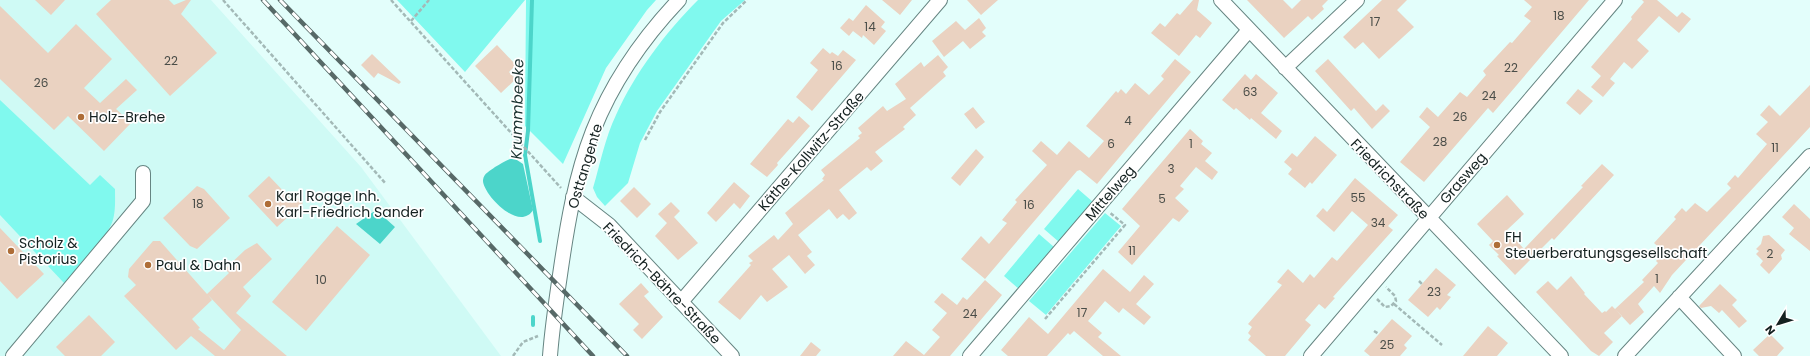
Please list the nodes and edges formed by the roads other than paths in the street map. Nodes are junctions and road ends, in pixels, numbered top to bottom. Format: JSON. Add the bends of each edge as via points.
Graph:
{"nodes":[{"id":1,"x":679,"y":0,"type":"edge"},
{"id":2,"x":940,"y":0,"type":"edge"},
{"id":3,"x":1221,"y":0,"type":"edge"},
{"id":4,"x":1356,"y":0,"type":"edge"},
{"id":5,"x":1615,"y":0,"type":"edge"},
{"id":6,"x":1249,"y":30,"type":"junction"},
{"id":7,"x":1285,"y":68,"type":"junction"},
{"id":8,"x":1810,"y":156,"type":"edge"},
{"id":9,"x":143,"y":173,"type":"dead end"},
{"id":10,"x":567,"y":193,"type":"junction"},
{"id":11,"x":1428,"y":218,"type":"junction"},
{"id":12,"x":1679,"y":297,"type":"junction"},
{"id":13,"x":681,"y":302,"type":"junction"},
{"id":14,"x":13,"y":356,"type":"edge"},
{"id":15,"x":550,"y":356,"type":"edge"},
{"id":16,"x":732,"y":356,"type":"edge"},
{"id":17,"x":970,"y":356,"type":"edge"},
{"id":18,"x":1311,"y":356,"type":"edge"},
{"id":19,"x":1561,"y":356,"type":"edge"},
{"id":20,"x":1625,"y":356,"type":"edge"},
{"id":21,"x":1734,"y":356,"type":"edge"}],
"edges":[{"from":1,"to":10,"type":"street","name":"Osttangente","via":[[659,21],[618,80]]},
{"from":2,"to":13,"type":"street","name":"Käthe-Kollwitz-Straße"},
{"from":3,"to":6,"type":"street","name":"Friedrichstraße"},
{"from":4,"to":7,"type":"street"},
{"from":5,"to":11,"type":"street","name":"Grasweg"},
{"from":6,"to":7,"type":"street","name":"Friedrichstraße"},
{"from":6,"to":17,"type":"street","name":"Mittelweg"},
{"from":7,"to":11,"type":"street","name":"Friedrichstraße"},
{"from":8,"to":12,"type":"street"},
{"from":9,"to":14,"type":"street","via":[[143,201]]},
{"from":10,"to":13,"type":"street","name":"Friedrich-Bähre-Straße","via":[[609,225]]},
{"from":10,"to":15,"type":"street","name":"Osttangente"},
{"from":11,"to":18,"type":"street","name":"Grasweg"},
{"from":11,"to":19,"type":"street","name":"Friedrichstraße"},
{"from":12,"to":20,"type":"street"},
{"from":12,"to":21,"type":"street"},
{"from":13,"to":16,"type":"street","name":"Friedrich-Bähre-Straße"}]}
